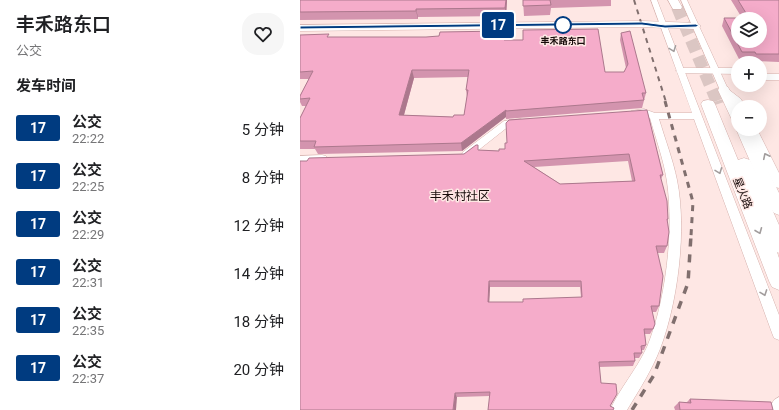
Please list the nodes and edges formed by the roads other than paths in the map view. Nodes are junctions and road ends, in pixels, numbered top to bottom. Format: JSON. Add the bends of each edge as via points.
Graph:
{"nodes":[{"id":1,"x":654,"y":0,"type":"edge"},
{"id":2,"x":673,"y":3,"type":"edge"},
{"id":3,"x":665,"y":26,"type":"junction"},
{"id":4,"x":696,"y":26,"type":"junction"},
{"id":5,"x":300,"y":28,"type":"edge"},
{"id":6,"x":767,"y":71,"type":"edge"},
{"id":7,"x":779,"y":71,"type":"edge"},
{"id":8,"x":731,"y":72,"type":"edge"},
{"id":9,"x":683,"y":74,"type":"junction"},
{"id":10,"x":717,"y":74,"type":"junction"},
{"id":11,"x":731,"y":76,"type":"edge"},
{"id":12,"x":767,"y":77,"type":"edge"},
{"id":13,"x":779,"y":77,"type":"edge"},
{"id":14,"x":731,"y":102,"type":"edge"},
{"id":15,"x":712,"y":104,"type":"junction"},
{"id":16,"x":621,"y":114,"type":"edge"},
{"id":17,"x":654,"y":116,"type":"junction"},
{"id":18,"x":731,"y":116,"type":"edge"},
{"id":19,"x":529,"y":121,"type":"edge"},
{"id":20,"x":745,"y":136,"type":"edge"},
{"id":21,"x":755,"y":136,"type":"edge"},
{"id":22,"x":457,"y":155,"type":"edge"},
{"id":23,"x":333,"y":159,"type":"edge"},
{"id":24,"x":300,"y":160,"type":"edge"},
{"id":25,"x":779,"y":184,"type":"edge"},
{"id":26,"x":779,"y":209,"type":"edge"},
{"id":27,"x":779,"y":245,"type":"edge"},
{"id":28,"x":779,"y":281,"type":"edge"},
{"id":29,"x":779,"y":332,"type":"edge"},
{"id":30,"x":779,"y":405,"type":"edge"},
{"id":31,"x":779,"y":409,"type":"edge"},
{"id":32,"x":618,"y":410,"type":"edge"}],
"edges":[{"from":1,"to":3,"type":"street"},
{"from":2,"to":4,"type":"street"},
{"from":3,"to":4,"type":"main road"},
{"from":3,"to":5,"type":"main road","via":[[642,24]]},
{"from":3,"to":9,"type":"street","one_way":true},
{"from":4,"to":10,"type":"street"},
{"from":6,"to":7,"type":"main road"},
{"from":8,"to":10,"type":"main road"},
{"from":9,"to":10,"type":"main road"},
{"from":9,"to":15,"type":"street"},
{"from":10,"to":11,"type":"main road"},
{"from":10,"to":15,"type":"street"},
{"from":12,"to":13,"type":"main road"},
{"from":14,"to":15,"type":"street"},
{"from":15,"to":17,"type":"street"},
{"from":15,"to":18,"type":"main road"},
{"from":15,"to":27,"type":"main road","name":"星火路"},
{"from":15,"to":28,"type":"main road","name":"星火路","one_way":true},
{"from":15,"to":29,"type":"street","one_way":true},
{"from":16,"to":17,"type":"street","via":[[644,112]]},
{"from":17,"to":32,"type":"street","via":[[672,181],[675,204],[675,240],[670,284],[657,338],[640,375]]},
{"from":19,"to":22,"type":"street","via":[[506,123],[465,155]]},
{"from":20,"to":26,"type":"main road"},
{"from":25,"to":21,"type":"street","one_way":true},
{"from":23,"to":24,"type":"street"},
{"from":30,"to":31,"type":"street"}]}
